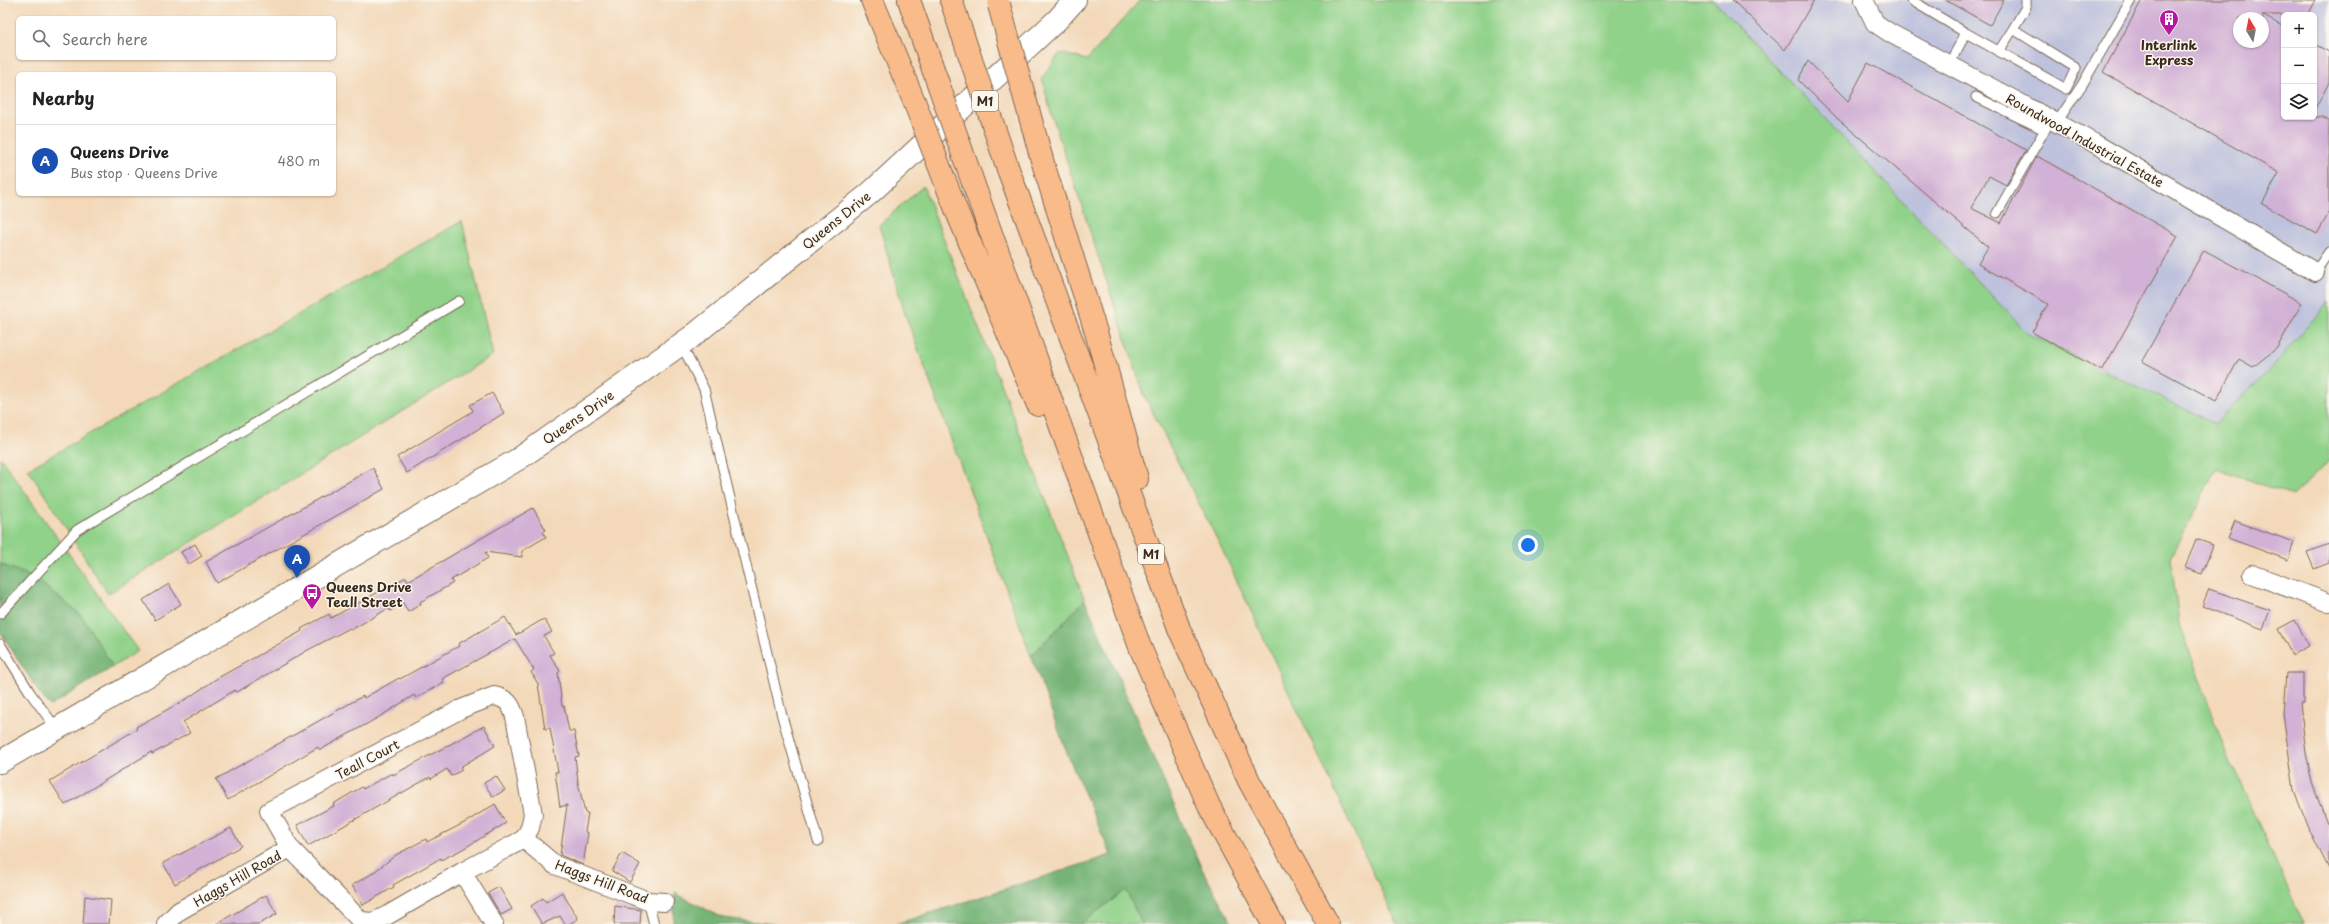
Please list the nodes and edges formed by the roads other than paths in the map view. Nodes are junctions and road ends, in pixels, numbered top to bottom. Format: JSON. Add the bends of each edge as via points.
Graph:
{"nodes":[{"id":1,"x":872,"y":0,"type":"edge"},
{"id":2,"x":909,"y":0,"type":"edge"},
{"id":3,"x":951,"y":0,"type":"edge"},
{"id":4,"x":1075,"y":0,"type":"edge"},
{"id":5,"x":1864,"y":0,"type":"edge"},
{"id":6,"x":1911,"y":0,"type":"edge"},
{"id":7,"x":2026,"y":0,"type":"edge"},
{"id":8,"x":2131,"y":0,"type":"edge"},
{"id":9,"x":998,"y":3,"type":"edge"},
{"id":10,"x":2013,"y":28,"type":"junction"},
{"id":11,"x":1966,"y":33,"type":"junction"},
{"id":12,"x":1999,"y":51,"type":"junction"},
{"id":13,"x":1948,"y":66,"type":"junction"},
{"id":14,"x":1976,"y":97,"type":"dead end"},
{"id":15,"x":2051,"y":124,"type":"junction"},
{"id":16,"x":1997,"y":213,"type":"dead end"},
{"id":17,"x":2329,"y":252,"type":"edge"},
{"id":18,"x":2315,"y":272,"type":"joint"},
{"id":19,"x":459,"y":301,"type":"dead end"},
{"id":20,"x":681,"y":344,"type":"junction"},
{"id":21,"x":2252,"y":574,"type":"dead end"},
{"id":22,"x":2329,"y":603,"type":"edge"},
{"id":23,"x":0,"y":614,"type":"edge"},
{"id":24,"x":1180,"y":631,"type":"junction"},
{"id":25,"x":0,"y":644,"type":"edge"},
{"id":26,"x":1140,"y":647,"type":"junction"},
{"id":27,"x":56,"y":728,"type":"junction"},
{"id":28,"x":0,"y":762,"type":"edge"},
{"id":29,"x":524,"y":839,"type":"junction"},
{"id":30,"x":818,"y":840,"type":"dead end"},
{"id":31,"x":290,"y":848,"type":"junction"},
{"id":32,"x":462,"y":872,"type":"junction"},
{"id":33,"x":656,"y":902,"type":"joint"},
{"id":34,"x":166,"y":924,"type":"edge"},
{"id":35,"x":494,"y":924,"type":"edge"},
{"id":36,"x":654,"y":924,"type":"edge"},
{"id":37,"x":1273,"y":924,"type":"edge"},
{"id":38,"x":1328,"y":924,"type":"edge"}],
"edges":[{"from":1,"to":26,"type":"highway","bridge":true,"via":[[957,212]]},
{"from":2,"to":26,"type":"highway","bridge":true},
{"from":3,"to":24,"type":"highway","number":"M1","bridge":true,"via":[[1008,169]]},
{"from":4,"to":20,"type":"street","name":"Queens Drive","via":[[1058,19],[869,194]]},
{"from":5,"to":13,"type":"street","name":"Roundwood Industrial Estate","via":[[1875,23]]},
{"from":6,"to":11,"type":"lane"},
{"from":7,"to":10,"type":"lane","via":[[2026,7]]},
{"from":8,"to":15,"type":"lane","via":[[2082,85]]},
{"from":9,"to":24,"type":"highway","bridge":true,"via":[[1042,160],[1096,332]]},
{"from":10,"to":12,"type":"lane"},
{"from":10,"to":12,"type":"lane","via":[[2076,68],[2066,89]]},
{"from":11,"to":12,"type":"lane"},
{"from":11,"to":13,"type":"lane"},
{"from":13,"to":15,"type":"street","name":"Roundwood Industrial Estate"},
{"from":14,"to":15,"type":"lane"},
{"from":15,"to":16,"type":"lane"},
{"from":15,"to":18,"type":"street","name":"Roundwood Industrial Estate"},
{"from":17,"to":18,"type":"lane"},
{"from":19,"to":23,"type":"lane","via":[[77,530]]},
{"from":20,"to":27,"type":"street","name":"Queens Drive","via":[[520,458]]},
{"from":20,"to":30,"type":"lane","via":[[704,388],[782,716]]},
{"from":21,"to":22,"type":"street"},
{"from":24,"to":38,"type":"highway","number":"M1","via":[[1249,781]]},
{"from":25,"to":27,"type":"lane"},
{"from":26,"to":37,"type":"highway","via":[[1209,806]]},
{"from":27,"to":28,"type":"street","name":"Queens Drive"},
{"from":29,"to":31,"type":"street","name":"Teall Court","via":[[533,814],[515,717],[512,705],[494,696],[461,709],[268,811]]},
{"from":29,"to":32,"type":"street","name":"Teall Court"},
{"from":29,"to":33,"type":"street","name":"Haggs Hill Road","via":[[555,865]]},
{"from":31,"to":32,"type":"street","name":"Teall Court","via":[[361,921],[373,922],[388,916]]},
{"from":31,"to":34,"type":"street","name":"Haggs Hill Road","via":[[179,911]]},
{"from":32,"to":35,"type":"street"},
{"from":33,"to":36,"type":"lane"}]}
